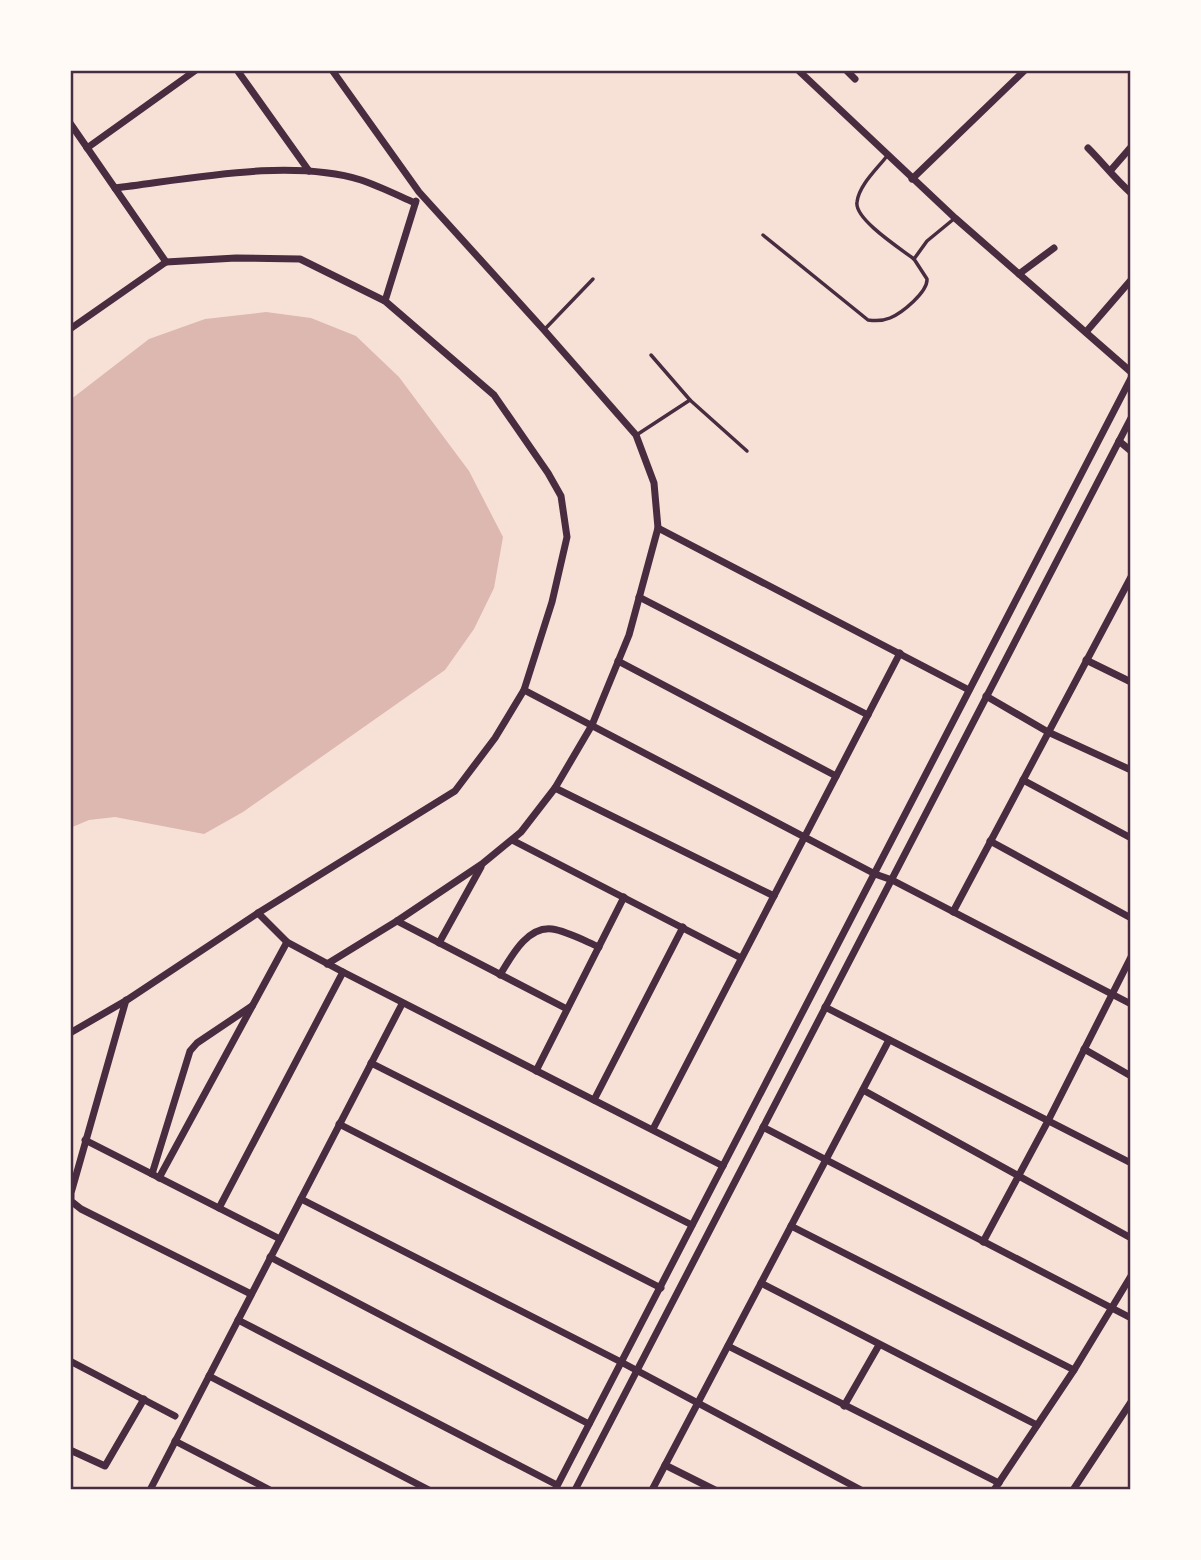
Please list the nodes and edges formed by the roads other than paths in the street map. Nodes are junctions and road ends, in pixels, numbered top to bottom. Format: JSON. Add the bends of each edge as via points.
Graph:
{"nodes":[{"id":1,"x":195,"y":70,"type":"edge"},
{"id":2,"x":237,"y":70,"type":"edge"},
{"id":3,"x":332,"y":70,"type":"edge"},
{"id":4,"x":798,"y":70,"type":"edge"},
{"id":5,"x":846,"y":70,"type":"edge"},
{"id":6,"x":1025,"y":70,"type":"edge"},
{"id":7,"x":855,"y":79,"type":"dead end"},
{"id":8,"x":70,"y":124,"type":"edge"},
{"id":9,"x":1131,"y":146,"type":"edge"},
{"id":10,"x":87,"y":148,"type":"junction"},
{"id":11,"x":1088,"y":148,"type":"dead end"},
{"id":12,"x":887,"y":156,"type":"junction"},
{"id":13,"x":1111,"y":170,"type":"junction"},
{"id":14,"x":309,"y":171,"type":"junction"},
{"id":15,"x":912,"y":179,"type":"junction"},
{"id":16,"x":115,"y":188,"type":"junction"},
{"id":17,"x":419,"y":192,"type":"junction"},
{"id":18,"x":1131,"y":193,"type":"edge"},
{"id":19,"x":415,"y":203,"type":"junction"},
{"id":20,"x":955,"y":218,"type":"junction"},
{"id":21,"x":763,"y":235,"type":"dead end"},
{"id":22,"x":1054,"y":248,"type":"dead end"},
{"id":23,"x":914,"y":260,"type":"junction"},
{"id":24,"x":166,"y":262,"type":"junction"},
{"id":25,"x":1018,"y":274,"type":"junction"},
{"id":26,"x":593,"y":279,"type":"dead end"},
{"id":27,"x":1131,"y":280,"type":"edge"},
{"id":28,"x":385,"y":301,"type":"junction"},
{"id":29,"x":70,"y":329,"type":"edge"},
{"id":30,"x":544,"y":330,"type":"junction"},
{"id":31,"x":1086,"y":332,"type":"junction"},
{"id":32,"x":651,"y":355,"type":"dead end"},
{"id":33,"x":1131,"y":372,"type":"edge"},
{"id":34,"x":1131,"y":378,"type":"edge"},
{"id":35,"x":690,"y":400,"type":"junction"},
{"id":36,"x":1131,"y":418,"type":"edge"},
{"id":37,"x":636,"y":435,"type":"junction"},
{"id":38,"x":1119,"y":441,"type":"junction"},
{"id":39,"x":747,"y":451,"type":"dead end"},
{"id":40,"x":1131,"y":451,"type":"edge"},
{"id":41,"x":658,"y":528,"type":"junction"},
{"id":42,"x":1131,"y":577,"type":"edge"},
{"id":43,"x":639,"y":597,"type":"junction"},
{"id":44,"x":900,"y":653,"type":"junction"},
{"id":45,"x":1086,"y":660,"type":"junction"},
{"id":46,"x":618,"y":661,"type":"junction"},
{"id":47,"x":1131,"y":682,"type":"edge"},
{"id":48,"x":524,"y":690,"type":"junction"},
{"id":49,"x":969,"y":690,"type":"junction"},
{"id":50,"x":986,"y":696,"type":"junction"},
{"id":51,"x":868,"y":715,"type":"junction"},
{"id":52,"x":592,"y":725,"type":"junction"},
{"id":53,"x":1048,"y":732,"type":"junction"},
{"id":54,"x":1131,"y":770,"type":"edge"},
{"id":55,"x":836,"y":776,"type":"junction"},
{"id":56,"x":1023,"y":780,"type":"junction"},
{"id":57,"x":555,"y":788,"type":"junction"},
{"id":58,"x":804,"y":836,"type":"junction"},
{"id":59,"x":1131,"y":838,"type":"edge"},
{"id":60,"x":512,"y":841,"type":"junction"},
{"id":61,"x":990,"y":841,"type":"junction"},
{"id":62,"x":482,"y":864,"type":"junction"},
{"id":63,"x":875,"y":874,"type":"junction"},
{"id":64,"x":892,"y":880,"type":"junction"},
{"id":65,"x":774,"y":896,"type":"junction"},
{"id":66,"x":624,"y":898,"type":"junction"},
{"id":67,"x":953,"y":912,"type":"junction"},
{"id":68,"x":258,"y":913,"type":"junction"},
{"id":69,"x":1131,"y":918,"type":"edge"},
{"id":70,"x":397,"y":921,"type":"junction"},
{"id":71,"x":683,"y":927,"type":"junction"},
{"id":72,"x":287,"y":942,"type":"junction"},
{"id":73,"x":439,"y":943,"type":"junction"},
{"id":74,"x":599,"y":947,"type":"junction"},
{"id":75,"x":1131,"y":957,"type":"edge"},
{"id":76,"x":741,"y":958,"type":"junction"},
{"id":77,"x":327,"y":964,"type":"junction"},
{"id":78,"x":343,"y":972,"type":"junction"},
{"id":79,"x":500,"y":975,"type":"junction"},
{"id":80,"x":1112,"y":994,"type":"junction"},
{"id":81,"x":127,"y":1000,"type":"junction"},
{"id":82,"x":402,"y":1004,"type":"junction"},
{"id":83,"x":1131,"y":1004,"type":"edge"},
{"id":84,"x":253,"y":1005,"type":"junction"},
{"id":85,"x":825,"y":1007,"type":"junction"},
{"id":86,"x":567,"y":1009,"type":"junction"},
{"id":87,"x":70,"y":1032,"type":"edge"},
{"id":88,"x":890,"y":1040,"type":"junction"},
{"id":89,"x":1084,"y":1049,"type":"junction"},
{"id":90,"x":371,"y":1063,"type":"junction"},
{"id":91,"x":536,"y":1071,"type":"junction"},
{"id":92,"x":1131,"y":1076,"type":"edge"},
{"id":93,"x":863,"y":1090,"type":"junction"},
{"id":94,"x":594,"y":1100,"type":"junction"},
{"id":95,"x":1048,"y":1121,"type":"junction"},
{"id":96,"x":339,"y":1124,"type":"junction"},
{"id":97,"x":763,"y":1127,"type":"junction"},
{"id":98,"x":653,"y":1129,"type":"junction"},
{"id":99,"x":85,"y":1140,"type":"junction"},
{"id":100,"x":826,"y":1161,"type":"junction"},
{"id":101,"x":1131,"y":1163,"type":"edge"},
{"id":102,"x":723,"y":1166,"type":"junction"},
{"id":103,"x":156,"y":1176,"type":"junction"},
{"id":104,"x":1018,"y":1177,"type":"junction"},
{"id":105,"x":301,"y":1199,"type":"junction"},
{"id":106,"x":219,"y":1208,"type":"junction"},
{"id":107,"x":692,"y":1225,"type":"junction"},
{"id":108,"x":791,"y":1226,"type":"junction"},
{"id":109,"x":1131,"y":1238,"type":"edge"},
{"id":110,"x":280,"y":1239,"type":"junction"},
{"id":111,"x":983,"y":1242,"type":"junction"},
{"id":112,"x":271,"y":1257,"type":"junction"},
{"id":113,"x":1131,"y":1276,"type":"edge"},
{"id":114,"x":761,"y":1283,"type":"junction"},
{"id":115,"x":660,"y":1288,"type":"junction"},
{"id":116,"x":251,"y":1294,"type":"junction"},
{"id":117,"x":1111,"y":1307,"type":"junction"},
{"id":118,"x":1131,"y":1318,"type":"edge"},
{"id":119,"x":238,"y":1320,"type":"junction"},
{"id":120,"x":879,"y":1345,"type":"junction"},
{"id":121,"x":728,"y":1346,"type":"junction"},
{"id":122,"x":70,"y":1362,"type":"edge"},
{"id":123,"x":621,"y":1362,"type":"junction"},
{"id":124,"x":1074,"y":1370,"type":"junction"},
{"id":125,"x":636,"y":1371,"type":"junction"},
{"id":126,"x":209,"y":1376,"type":"junction"},
{"id":127,"x":144,"y":1399,"type":"junction"},
{"id":128,"x":1131,"y":1402,"type":"edge"},
{"id":129,"x":697,"y":1403,"type":"junction"},
{"id":130,"x":844,"y":1406,"type":"junction"},
{"id":131,"x":176,"y":1416,"type":"dead end"},
{"id":132,"x":589,"y":1424,"type":"junction"},
{"id":133,"x":1038,"y":1425,"type":"junction"},
{"id":134,"x":175,"y":1441,"type":"junction"},
{"id":135,"x":70,"y":1450,"type":"edge"},
{"id":136,"x":665,"y":1465,"type":"junction"},
{"id":137,"x":997,"y":1486,"type":"edge"},
{"id":138,"x":556,"y":1488,"type":"edge"},
{"id":139,"x":150,"y":1490,"type":"edge"},
{"id":140,"x":270,"y":1490,"type":"edge"},
{"id":141,"x":429,"y":1490,"type":"edge"},
{"id":142,"x":575,"y":1490,"type":"edge"},
{"id":143,"x":652,"y":1490,"type":"edge"},
{"id":144,"x":715,"y":1490,"type":"edge"},
{"id":145,"x":860,"y":1490,"type":"edge"},
{"id":146,"x":1073,"y":1490,"type":"edge"}],
"edges":[{"from":1,"to":10,"type":"street"},
{"from":2,"to":14,"type":"street"},
{"from":3,"to":17,"type":"street"},
{"from":4,"to":12,"type":"street"},
{"from":5,"to":7,"type":"street"},
{"from":6,"to":15,"type":"street"},
{"from":8,"to":10,"type":"street"},
{"from":9,"to":13,"type":"street"},
{"from":10,"to":16,"type":"street"},
{"from":11,"to":13,"type":"street"},
{"from":12,"to":15,"type":"street"},
{"from":12,"to":23,"type":"lane","via":[[865,184],[857,210]]},
{"from":13,"to":18,"type":"street"},
{"from":14,"to":16,"type":"street","via":[[247,172]]},
{"from":14,"to":19,"type":"street","via":[[360,180]]},
{"from":15,"to":20,"type":"street"},
{"from":16,"to":24,"type":"street"},
{"from":17,"to":19,"type":"street"},
{"from":17,"to":30,"type":"street"},
{"from":19,"to":28,"type":"street"},
{"from":20,"to":23,"type":"lane","via":[[927,241]]},
{"from":20,"to":25,"type":"street"},
{"from":21,"to":23,"type":"lane","via":[[872,321],[897,314],[925,289],[927,279]]},
{"from":22,"to":25,"type":"street"},
{"from":24,"to":28,"type":"street","via":[[300,260]]},
{"from":24,"to":29,"type":"street"},
{"from":25,"to":31,"type":"street"},
{"from":26,"to":30,"type":"lane"},
{"from":27,"to":31,"type":"street"},
{"from":28,"to":48,"type":"street","via":[[494,395],[561,496],[568,537]]},
{"from":30,"to":37,"type":"street"},
{"from":31,"to":33,"type":"street"},
{"from":32,"to":35,"type":"lane"},
{"from":34,"to":49,"type":"street"},
{"from":35,"to":37,"type":"lane"},
{"from":35,"to":39,"type":"lane"},
{"from":36,"to":38,"type":"street"},
{"from":37,"to":41,"type":"street","via":[[654,483]]},
{"from":38,"to":40,"type":"street"},
{"from":38,"to":50,"type":"street"},
{"from":41,"to":43,"type":"street"},
{"from":41,"to":44,"type":"street"},
{"from":42,"to":45,"type":"street"},
{"from":43,"to":46,"type":"street"},
{"from":43,"to":51,"type":"street"},
{"from":44,"to":49,"type":"street"},
{"from":44,"to":51,"type":"street"},
{"from":45,"to":47,"type":"street"},
{"from":45,"to":53,"type":"street"},
{"from":46,"to":52,"type":"street"},
{"from":46,"to":55,"type":"street"},
{"from":48,"to":52,"type":"street"},
{"from":48,"to":68,"type":"street","via":[[455,791]]},
{"from":49,"to":63,"type":"street"},
{"from":50,"to":53,"type":"street"},
{"from":50,"to":64,"type":"street"},
{"from":51,"to":55,"type":"street"},
{"from":52,"to":57,"type":"street"},
{"from":52,"to":58,"type":"street"},
{"from":53,"to":54,"type":"street"},
{"from":53,"to":56,"type":"street"},
{"from":55,"to":58,"type":"street"},
{"from":56,"to":59,"type":"street"},
{"from":56,"to":61,"type":"street"},
{"from":57,"to":60,"type":"street"},
{"from":57,"to":65,"type":"street"},
{"from":58,"to":63,"type":"street"},
{"from":58,"to":65,"type":"street"},
{"from":60,"to":62,"type":"street"},
{"from":60,"to":66,"type":"street"},
{"from":61,"to":67,"type":"street"},
{"from":61,"to":69,"type":"street"},
{"from":62,"to":70,"type":"street"},
{"from":62,"to":73,"type":"street"},
{"from":63,"to":64,"type":"street"},
{"from":63,"to":102,"type":"street"},
{"from":64,"to":67,"type":"street"},
{"from":64,"to":85,"type":"street"},
{"from":65,"to":76,"type":"street"},
{"from":66,"to":71,"type":"street"},
{"from":66,"to":74,"type":"street"},
{"from":67,"to":80,"type":"street"},
{"from":68,"to":72,"type":"street"},
{"from":68,"to":81,"type":"street"},
{"from":70,"to":73,"type":"street"},
{"from":70,"to":77,"type":"street"},
{"from":71,"to":76,"type":"street"},
{"from":71,"to":94,"type":"street"},
{"from":72,"to":77,"type":"street"},
{"from":72,"to":84,"type":"street"},
{"from":73,"to":79,"type":"street"},
{"from":74,"to":79,"type":"street","via":[[551,929],[534,934],[519,946]]},
{"from":74,"to":86,"type":"street"},
{"from":75,"to":80,"type":"street"},
{"from":76,"to":98,"type":"street"},
{"from":77,"to":78,"type":"street"},
{"from":78,"to":82,"type":"street"},
{"from":78,"to":106,"type":"street"},
{"from":79,"to":86,"type":"street"},
{"from":80,"to":83,"type":"street"},
{"from":80,"to":89,"type":"street"},
{"from":81,"to":87,"type":"street"},
{"from":81,"to":99,"type":"street"},
{"from":82,"to":90,"type":"street"},
{"from":82,"to":91,"type":"street"},
{"from":84,"to":103,"type":"street"},
{"from":84,"to":103,"type":"street","via":[[190,1051]]},
{"from":85,"to":88,"type":"street"},
{"from":85,"to":97,"type":"street"},
{"from":86,"to":91,"type":"street"},
{"from":88,"to":93,"type":"street"},
{"from":88,"to":95,"type":"street"},
{"from":89,"to":92,"type":"street"},
{"from":89,"to":95,"type":"street"},
{"from":90,"to":96,"type":"street"},
{"from":90,"to":107,"type":"street"},
{"from":91,"to":94,"type":"street"},
{"from":93,"to":100,"type":"street"},
{"from":93,"to":104,"type":"street"},
{"from":94,"to":98,"type":"street"},
{"from":95,"to":101,"type":"street"},
{"from":95,"to":104,"type":"street"},
{"from":96,"to":105,"type":"street"},
{"from":96,"to":115,"type":"street"},
{"from":97,"to":100,"type":"street"},
{"from":97,"to":125,"type":"street"},
{"from":98,"to":102,"type":"street"},
{"from":99,"to":103,"type":"street"},
{"from":99,"to":116,"type":"street","via":[[71,1201]]},
{"from":100,"to":108,"type":"street"},
{"from":100,"to":111,"type":"street"},
{"from":102,"to":107,"type":"street"},
{"from":103,"to":106,"type":"street"},
{"from":104,"to":109,"type":"street"},
{"from":104,"to":111,"type":"street"},
{"from":105,"to":110,"type":"street"},
{"from":105,"to":123,"type":"street"},
{"from":106,"to":110,"type":"street"},
{"from":107,"to":115,"type":"street"},
{"from":108,"to":114,"type":"street"},
{"from":108,"to":124,"type":"street"},
{"from":110,"to":112,"type":"street"},
{"from":111,"to":117,"type":"street"},
{"from":112,"to":116,"type":"street"},
{"from":112,"to":132,"type":"street"},
{"from":113,"to":117,"type":"street"},
{"from":114,"to":120,"type":"street"},
{"from":114,"to":121,"type":"street"},
{"from":115,"to":123,"type":"street"},
{"from":116,"to":119,"type":"street"},
{"from":117,"to":118,"type":"street"},
{"from":117,"to":124,"type":"street"},
{"from":119,"to":126,"type":"street"},
{"from":119,"to":138,"type":"street"},
{"from":120,"to":130,"type":"street"},
{"from":120,"to":133,"type":"street"},
{"from":121,"to":129,"type":"street"},
{"from":121,"to":130,"type":"street"},
{"from":122,"to":127,"type":"street"},
{"from":123,"to":125,"type":"street"},
{"from":123,"to":132,"type":"street"},
{"from":124,"to":133,"type":"street"},
{"from":125,"to":129,"type":"street"},
{"from":125,"to":142,"type":"street"},
{"from":126,"to":134,"type":"street"},
{"from":126,"to":141,"type":"street"},
{"from":127,"to":131,"type":"street"},
{"from":127,"to":135,"type":"street","via":[[105,1466]]},
{"from":128,"to":146,"type":"street"},
{"from":129,"to":136,"type":"street"},
{"from":129,"to":145,"type":"street"},
{"from":130,"to":137,"type":"street"},
{"from":132,"to":138,"type":"street"},
{"from":133,"to":137,"type":"street"},
{"from":134,"to":139,"type":"street"},
{"from":134,"to":140,"type":"street"},
{"from":136,"to":143,"type":"street"},
{"from":136,"to":144,"type":"street"}]}
